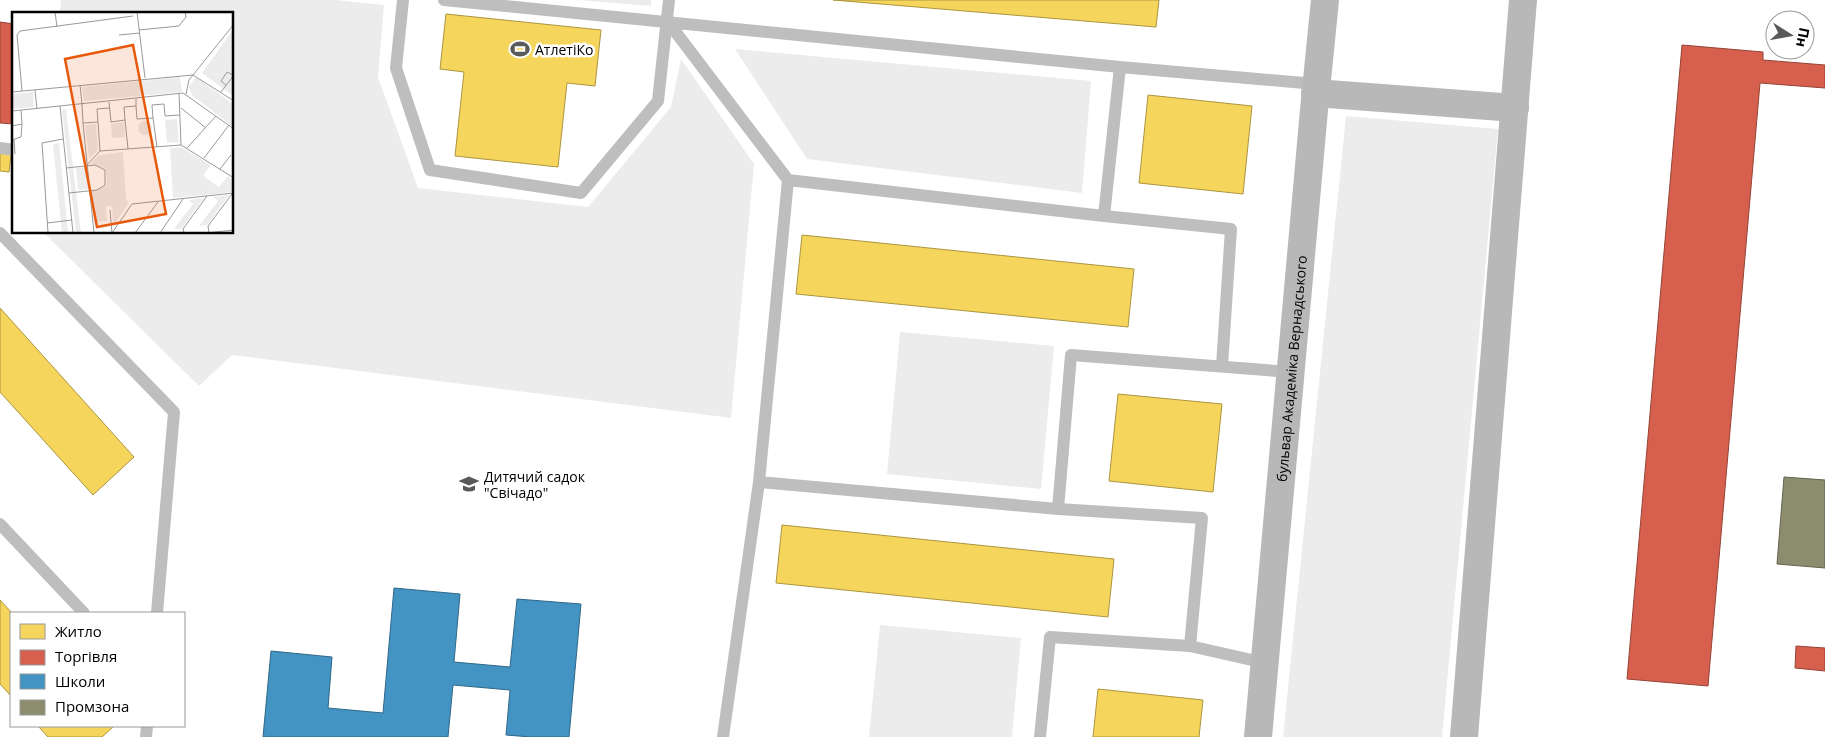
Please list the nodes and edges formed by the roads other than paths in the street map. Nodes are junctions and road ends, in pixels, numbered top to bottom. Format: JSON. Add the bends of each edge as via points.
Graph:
{"nodes":[{"id":1,"x":403,"y":0,"type":"edge"},
{"id":2,"x":444,"y":0,"type":"edge"},
{"id":3,"x":669,"y":0,"type":"edge"},
{"id":4,"x":1325,"y":0,"type":"edge"},
{"id":5,"x":1523,"y":0,"type":"edge"},
{"id":6,"x":668,"y":22,"type":"junction"},
{"id":7,"x":1120,"y":67,"type":"junction"},
{"id":8,"x":1316,"y":89,"type":"junction"},
{"id":9,"x":1515,"y":108,"type":"junction"},
{"id":10,"x":788,"y":180,"type":"junction"},
{"id":11,"x":1104,"y":216,"type":"junction"},
{"id":12,"x":0,"y":233,"type":"edge"},
{"id":13,"x":1222,"y":366,"type":"junction"},
{"id":14,"x":1290,"y":372,"type":"junction"},
{"id":15,"x":760,"y":482,"type":"junction"},
{"id":16,"x":1058,"y":509,"type":"junction"},
{"id":17,"x":0,"y":524,"type":"edge"},
{"id":18,"x":83,"y":612,"type":"edge"},
{"id":19,"x":156,"y":612,"type":"edge"},
{"id":20,"x":1190,"y":646,"type":"junction"},
{"id":21,"x":1265,"y":663,"type":"junction"},
{"id":22,"x":723,"y":737,"type":"edge"},
{"id":23,"x":1040,"y":737,"type":"edge"},
{"id":24,"x":1258,"y":737,"type":"edge"},
{"id":25,"x":1464,"y":737,"type":"edge"}],
"edges":[{"from":1,"to":6,"type":"lane","via":[[396,68],[430,170],[581,193],[658,101]]},
{"from":2,"to":6,"type":"lane"},
{"from":3,"to":6,"type":"lane"},
{"from":4,"to":8,"type":"main road","name":"бульвар Академіка Вернадського"},
{"from":5,"to":9,"type":"main road"},
{"from":6,"to":7,"type":"lane"},
{"from":6,"to":10,"type":"lane"},
{"from":7,"to":8,"type":"lane"},
{"from":7,"to":11,"type":"lane"},
{"from":8,"to":9,"type":"main road"},
{"from":8,"to":14,"type":"main road","name":"бульвар Академіка Вернадського"},
{"from":9,"to":25,"type":"main road"},
{"from":10,"to":11,"type":"lane"},
{"from":10,"to":15,"type":"lane"},
{"from":11,"to":13,"type":"lane","via":[[1231,229]]},
{"from":12,"to":19,"type":"lane","via":[[174,412]]},
{"from":13,"to":14,"type":"lane"},
{"from":13,"to":16,"type":"lane","via":[[1071,355]]},
{"from":14,"to":21,"type":"main road","name":"бульвар Академіка Вернадського"},
{"from":15,"to":16,"type":"lane"},
{"from":15,"to":22,"type":"lane"},
{"from":16,"to":20,"type":"lane","via":[[1202,518]]},
{"from":17,"to":18,"type":"lane"},
{"from":20,"to":21,"type":"lane"},
{"from":20,"to":23,"type":"lane","via":[[1050,637]]},
{"from":21,"to":24,"type":"main road","name":"бульвар Академіка Вернадського"}]}
